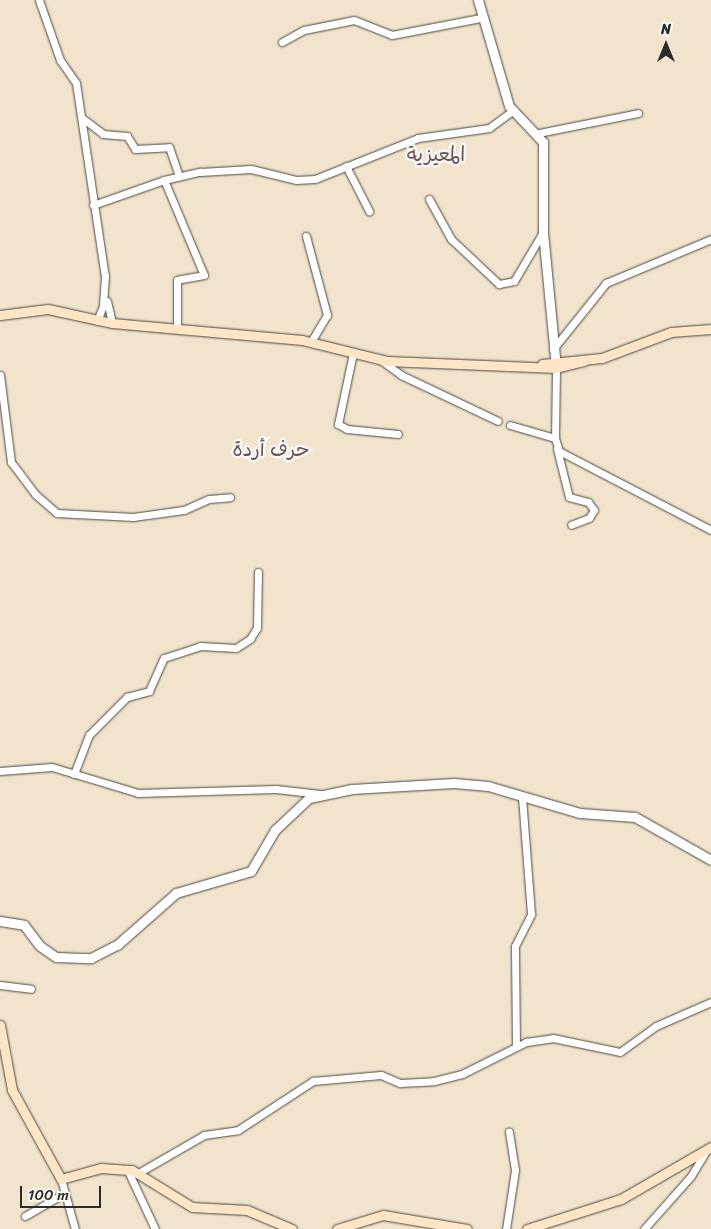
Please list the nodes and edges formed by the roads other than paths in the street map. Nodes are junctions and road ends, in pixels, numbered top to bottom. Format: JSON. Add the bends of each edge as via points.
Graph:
{"nodes":[{"id":1,"x":38,"y":0,"type":"edge"},
{"id":2,"x":478,"y":0,"type":"edge"},
{"id":3,"x":480,"y":18,"type":"junction"},
{"id":4,"x":282,"y":42,"type":"dead end"},
{"id":5,"x":512,"y":111,"type":"junction"},
{"id":6,"x":638,"y":113,"type":"dead end"},
{"id":7,"x":82,"y":118,"type":"junction"},
{"id":8,"x":539,"y":133,"type":"junction"},
{"id":9,"x":346,"y":166,"type":"junction"},
{"id":10,"x":179,"y":176,"type":"junction"},
{"id":11,"x":164,"y":180,"type":"junction"},
{"id":12,"x":429,"y":199,"type":"dead end"},
{"id":13,"x":93,"y":205,"type":"junction"},
{"id":14,"x":368,"y":211,"type":"dead end"},
{"id":15,"x":543,"y":232,"type":"junction"},
{"id":16,"x":306,"y":236,"type":"dead end"},
{"id":17,"x":711,"y":239,"type":"edge"},
{"id":18,"x":105,"y":289,"type":"junction"},
{"id":19,"x":0,"y":315,"type":"edge"},
{"id":20,"x":98,"y":321,"type":"junction"},
{"id":21,"x":112,"y":323,"type":"junction"},
{"id":22,"x":177,"y":327,"type":"junction"},
{"id":23,"x":711,"y":329,"type":"edge"},
{"id":24,"x":311,"y":342,"type":"junction"},
{"id":25,"x":553,"y":349,"type":"junction"},
{"id":26,"x":353,"y":353,"type":"junction"},
{"id":27,"x":380,"y":359,"type":"junction"},
{"id":28,"x":556,"y":364,"type":"junction"},
{"id":29,"x":0,"y":375,"type":"edge"},
{"id":30,"x":498,"y":420,"type":"dead end"},
{"id":31,"x":510,"y":426,"type":"dead end"},
{"id":32,"x":398,"y":434,"type":"dead end"},
{"id":33,"x":555,"y":438,"type":"junction"},
{"id":34,"x":557,"y":449,"type":"junction"},
{"id":35,"x":230,"y":497,"type":"dead end"},
{"id":36,"x":571,"y":525,"type":"dead end"},
{"id":37,"x":711,"y":530,"type":"edge"},
{"id":38,"x":258,"y":572,"type":"dead end"},
{"id":39,"x":0,"y":771,"type":"edge"},
{"id":40,"x":74,"y":774,"type":"junction"},
{"id":41,"x":320,"y":794,"type":"junction"},
{"id":42,"x":522,"y":798,"type":"junction"},
{"id":43,"x":711,"y":860,"type":"edge"},
{"id":44,"x":0,"y":921,"type":"edge"},
{"id":45,"x":0,"y":985,"type":"edge"},
{"id":46,"x":31,"y":989,"type":"dead end"},
{"id":47,"x":711,"y":1002,"type":"edge"},
{"id":48,"x":0,"y":1025,"type":"edge"},
{"id":49,"x":516,"y":1046,"type":"junction"},
{"id":50,"x":510,"y":1132,"type":"dead end"},
{"id":51,"x":709,"y":1149,"type":"edge"},
{"id":52,"x":127,"y":1169,"type":"junction"},
{"id":53,"x":140,"y":1172,"type":"junction"},
{"id":54,"x":61,"y":1179,"type":"junction"},
{"id":55,"x":63,"y":1194,"type":"junction"},
{"id":56,"x":25,"y":1216,"type":"dead end"},
{"id":57,"x":351,"y":1227,"type":"edge"},
{"id":58,"x":75,"y":1229,"type":"edge"},
{"id":59,"x":155,"y":1229,"type":"edge"},
{"id":60,"x":292,"y":1229,"type":"edge"},
{"id":61,"x":337,"y":1229,"type":"edge"},
{"id":62,"x":467,"y":1229,"type":"edge"},
{"id":63,"x":506,"y":1229,"type":"edge"},
{"id":64,"x":527,"y":1229,"type":"edge"},
{"id":65,"x":644,"y":1229,"type":"edge"}],
"edges":[{"from":1,"to":7,"type":"street","via":[[60,60],[76,83]]},
{"from":2,"to":3,"type":"street"},
{"from":3,"to":4,"type":"street","via":[[392,35],[354,20],[304,30]]},
{"from":3,"to":5,"type":"street"},
{"from":5,"to":8,"type":"street"},
{"from":5,"to":9,"type":"street","via":[[489,128],[418,138]]},
{"from":6,"to":8,"type":"street"},
{"from":7,"to":10,"type":"street","via":[[103,134],[127,136],[136,149],[169,147]]},
{"from":7,"to":13,"type":"street"},
{"from":8,"to":15,"type":"street","via":[[545,153]]},
{"from":9,"to":10,"type":"street","via":[[308,180],[251,169]]},
{"from":9,"to":14,"type":"street"},
{"from":10,"to":11,"type":"street"},
{"from":11,"to":13,"type":"street"},
{"from":11,"to":22,"type":"street","via":[[204,275],[177,280]]},
{"from":12,"to":15,"type":"street","via":[[452,239],[499,284],[514,281]]},
{"from":13,"to":18,"type":"street"},
{"from":15,"to":25,"type":"street"},
{"from":16,"to":24,"type":"street","via":[[327,312]]},
{"from":17,"to":25,"type":"street","via":[[606,283]]},
{"from":18,"to":20,"type":"street"},
{"from":18,"to":21,"type":"street"},
{"from":19,"to":20,"type":"main road","via":[[48,309]]},
{"from":20,"to":21,"type":"main road"},
{"from":21,"to":22,"type":"main road"},
{"from":22,"to":24,"type":"main road"},
{"from":23,"to":28,"type":"main road","via":[[671,332],[584,361]]},
{"from":24,"to":26,"type":"main road"},
{"from":25,"to":28,"type":"street"},
{"from":26,"to":27,"type":"main road"},
{"from":26,"to":32,"type":"street","via":[[338,424],[347,429]]},
{"from":27,"to":28,"type":"main road"},
{"from":27,"to":30,"type":"street","via":[[401,375]]},
{"from":28,"to":33,"type":"street"},
{"from":29,"to":35,"type":"street","via":[[11,462],[35,494],[57,513],[133,517],[184,510],[209,499]]},
{"from":31,"to":33,"type":"street"},
{"from":33,"to":34,"type":"street"},
{"from":34,"to":36,"type":"street","via":[[569,496],[588,502],[594,510],[589,518]]},
{"from":34,"to":37,"type":"street"},
{"from":38,"to":40,"type":"street","via":[[257,628],[250,639],[236,648],[200,646],[164,658],[149,691],[128,697],[89,735]]},
{"from":39,"to":40,"type":"street","via":[[52,767]]},
{"from":40,"to":41,"type":"street","via":[[115,790],[144,793],[276,789]]},
{"from":41,"to":42,"type":"street","via":[[454,783],[495,788]]},
{"from":41,"to":44,"type":"street","via":[[304,802],[275,830],[251,871],[176,893],[117,945],[91,958],[56,958],[44,951],[24,925]]},
{"from":42,"to":43,"type":"street","via":[[580,813],[635,817]]},
{"from":42,"to":49,"type":"street","via":[[531,914],[515,946]]},
{"from":45,"to":46,"type":"street"},
{"from":47,"to":49,"type":"street","via":[[656,1026],[620,1052],[553,1038]]},
{"from":48,"to":54,"type":"main road","via":[[12,1090]]},
{"from":49,"to":53,"type":"street","via":[[462,1074],[434,1081],[400,1082],[381,1075],[313,1081],[238,1130],[204,1135]]},
{"from":50,"to":63,"type":"street","via":[[515,1170]]},
{"from":51,"to":64,"type":"main road","via":[[620,1199]]},
{"from":51,"to":65,"type":"street","via":[[691,1176]]},
{"from":52,"to":53,"type":"main road"},
{"from":52,"to":54,"type":"main road","via":[[95,1169]]},
{"from":52,"to":59,"type":"street"},
{"from":53,"to":60,"type":"main road","via":[[192,1207],[246,1210]]},
{"from":54,"to":55,"type":"street"},
{"from":55,"to":56,"type":"street"},
{"from":55,"to":58,"type":"street"},
{"from":57,"to":61,"type":"main road"},
{"from":57,"to":62,"type":"main road","via":[[395,1215]]}]}
